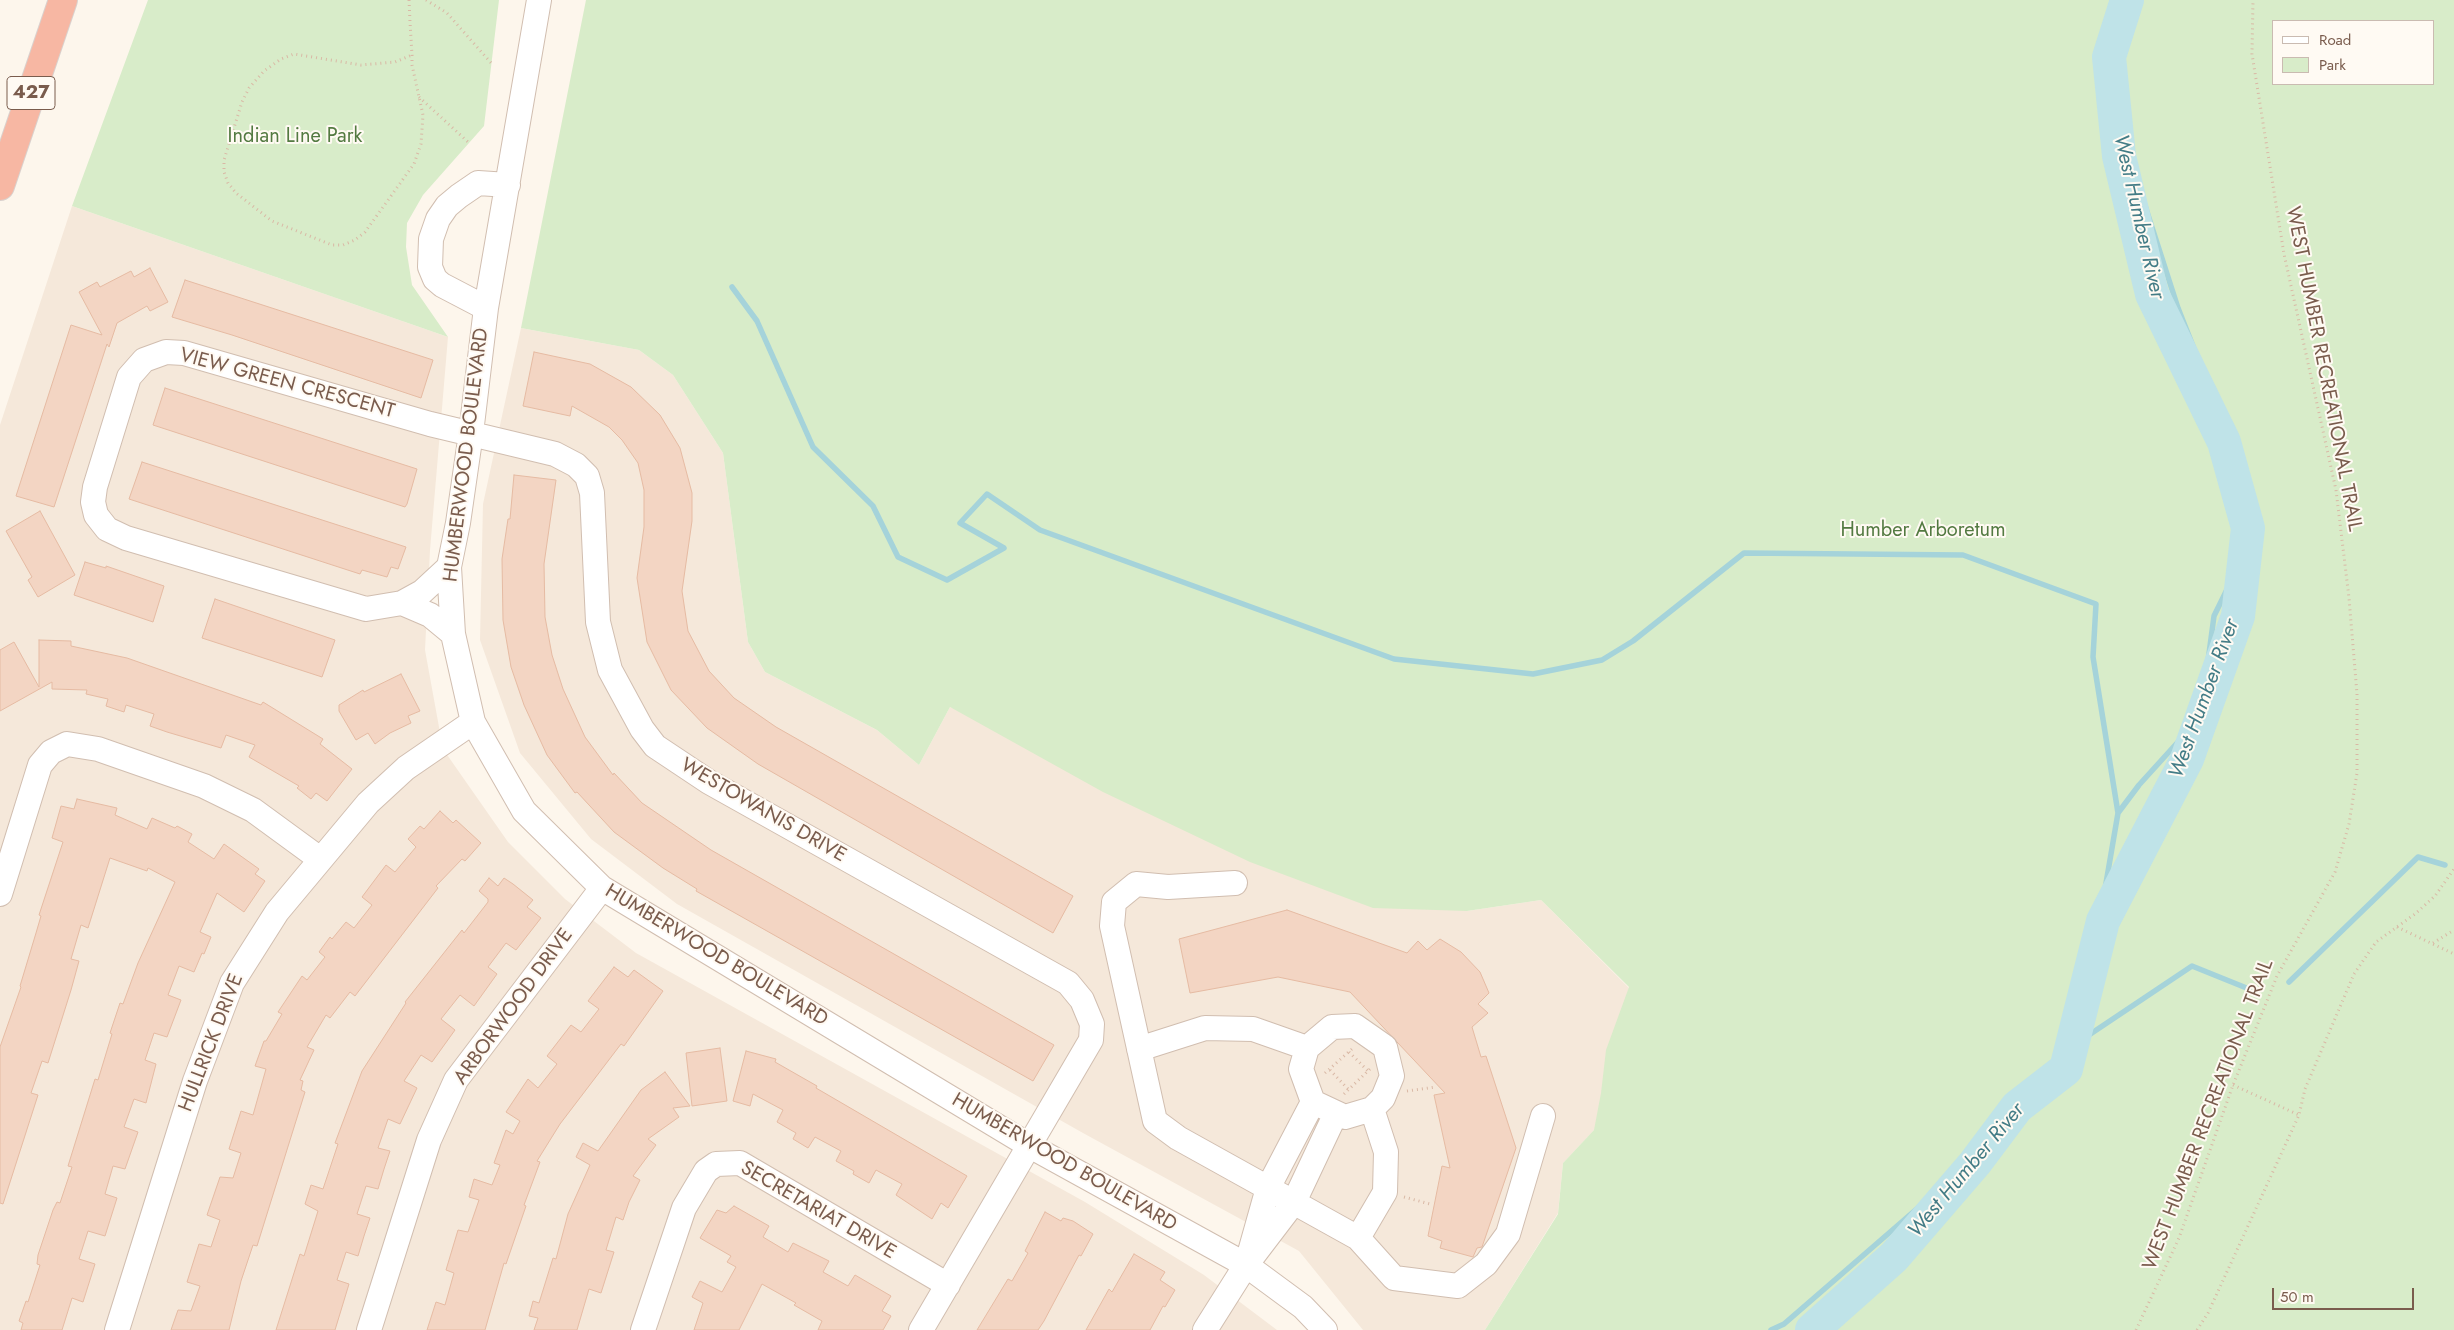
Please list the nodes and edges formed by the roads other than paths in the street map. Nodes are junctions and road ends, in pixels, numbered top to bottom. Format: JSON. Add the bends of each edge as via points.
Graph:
{"nodes":[{"id":1,"x":63,"y":0,"type":"edge"},
{"id":2,"x":539,"y":0,"type":"edge"},
{"id":3,"x":508,"y":184,"type":"junction"},
{"id":4,"x":0,"y":186,"type":"edge"},
{"id":5,"x":486,"y":308,"type":"junction"},
{"id":6,"x":471,"y":433,"type":"junction"},
{"id":7,"x":449,"y":567,"type":"junction"},
{"id":8,"x":402,"y":603,"type":"junction"},
{"id":9,"x":453,"y":634,"type":"junction"},
{"id":10,"x":473,"y":722,"type":"junction"},
{"id":11,"x":320,"y":858,"type":"junction"},
{"id":12,"x":1235,"y":883,"type":"dead end"},
{"id":13,"x":602,"y":888,"type":"junction"},
{"id":14,"x":0,"y":894,"type":"edge"},
{"id":15,"x":1306,"y":1048,"type":"junction"},
{"id":16,"x":1139,"y":1049,"type":"junction"},
{"id":17,"x":1309,"y":1092,"type":"junction"},
{"id":18,"x":1372,"y":1109,"type":"junction"},
{"id":19,"x":1336,"y":1113,"type":"junction"},
{"id":20,"x":1543,"y":1116,"type":"dead end"},
{"id":21,"x":1030,"y":1146,"type":"junction"},
{"id":22,"x":1268,"y":1188,"type":"junction"},
{"id":23,"x":1294,"y":1202,"type":"junction"},
{"id":24,"x":1358,"y":1238,"type":"junction"},
{"id":25,"x":1246,"y":1265,"type":"junction"},
{"id":26,"x":948,"y":1285,"type":"junction"},
{"id":27,"x":118,"y":1330,"type":"edge"},
{"id":28,"x":369,"y":1330,"type":"edge"},
{"id":29,"x":643,"y":1330,"type":"edge"},
{"id":30,"x":920,"y":1330,"type":"edge"},
{"id":31,"x":1205,"y":1330,"type":"edge"},
{"id":32,"x":1325,"y":1330,"type":"edge"}],
"edges":[{"from":1,"to":4,"type":"highway","number":"427"},
{"from":2,"to":3,"type":"street","name":"HUMBERWOOD BOULEVARD"},
{"from":3,"to":5,"type":"street","name":"HUMBERWOOD BOULEVARD"},
{"from":3,"to":5,"type":"street","via":[[478,183],[459,196],[447,206],[431,239],[430,267],[435,279],[442,286]]},
{"from":5,"to":6,"type":"street","name":"HUMBERWOOD BOULEVARD"},
{"from":6,"to":7,"type":"street","name":"HUMBERWOOD BOULEVARD"},
{"from":6,"to":8,"type":"street","name":"VIEW GREEN CRESCENT","via":[[184,353],[166,352],[144,360],[129,376],[95,487],[93,502],[96,515],[107,529],[126,538],[349,605],[366,609]]},
{"from":6,"to":21,"type":"street","name":"WESTOWANIS DRIVE","via":[[555,454],[576,464],[587,476],[592,493],[598,622],[610,670],[642,729],[655,746],[709,782],[1068,983],[1082,1000],[1092,1024],[1091,1040]]},
{"from":7,"to":8,"type":"street","name":"VIEW GREEN CRESCENT","via":[[425,589]]},
{"from":7,"to":9,"type":"street","name":"HUMBERWOOD BOULEVARD"},
{"from":8,"to":9,"type":"street","via":[[430,615]]},
{"from":9,"to":10,"type":"street","name":"HUMBERWOOD BOULEVARD"},
{"from":10,"to":11,"type":"street","name":"HULLRICK DRIVE","via":[[406,768],[368,803]]},
{"from":10,"to":13,"type":"street","name":"HUMBERWOOD BOULEVARD","via":[[524,811]]},
{"from":11,"to":14,"type":"street","via":[[254,810],[204,786],[98,749],[67,744],[51,752],[40,765]]},
{"from":11,"to":27,"type":"street","name":"HULLRICK DRIVE","via":[[277,912],[232,983],[195,1081]]},
{"from":12,"to":16,"type":"street","via":[[1168,887],[1136,884],[1114,902],[1112,926]]},
{"from":13,"to":21,"type":"street","name":"HUMBERWOOD BOULEVARD"},
{"from":13,"to":28,"type":"street","name":"ARBORWOOD DRIVE","via":[[456,1080],[429,1140]]},
{"from":15,"to":16,"type":"street","via":[[1253,1029],[1205,1028]]},
{"from":15,"to":17,"type":"street","via":[[1301,1069]]},
{"from":15,"to":18,"type":"street","via":[[1332,1028],[1355,1026],[1385,1047],[1378,1065],[1392,1076],[1383,1098]]},
{"from":16,"to":22,"type":"street","via":[[1155,1121],[1178,1138]]},
{"from":17,"to":19,"type":"street"},
{"from":17,"to":22,"type":"street"},
{"from":18,"to":19,"type":"street","via":[[1345,1117]]},
{"from":18,"to":24,"type":"street","via":[[1386,1152],[1385,1192]]},
{"from":19,"to":23,"type":"street"},
{"from":20,"to":24,"type":"street","via":[[1508,1234],[1486,1264],[1458,1286],[1394,1278]]},
{"from":21,"to":25,"type":"street","name":"HUMBERWOOD BOULEVARD"},
{"from":21,"to":26,"type":"street"},
{"from":22,"to":23,"type":"street"},
{"from":22,"to":25,"type":"street"},
{"from":23,"to":24,"type":"street"},
{"from":23,"to":25,"type":"street"},
{"from":25,"to":31,"type":"street"},
{"from":25,"to":32,"type":"street","name":"HUMBERWOOD BOULEVARD","via":[[1303,1307]]},
{"from":26,"to":29,"type":"street","name":"SECRETARIAT DRIVE","via":[[740,1163],[716,1164],[706,1171],[684,1208]]},
{"from":26,"to":30,"type":"street"}]}
